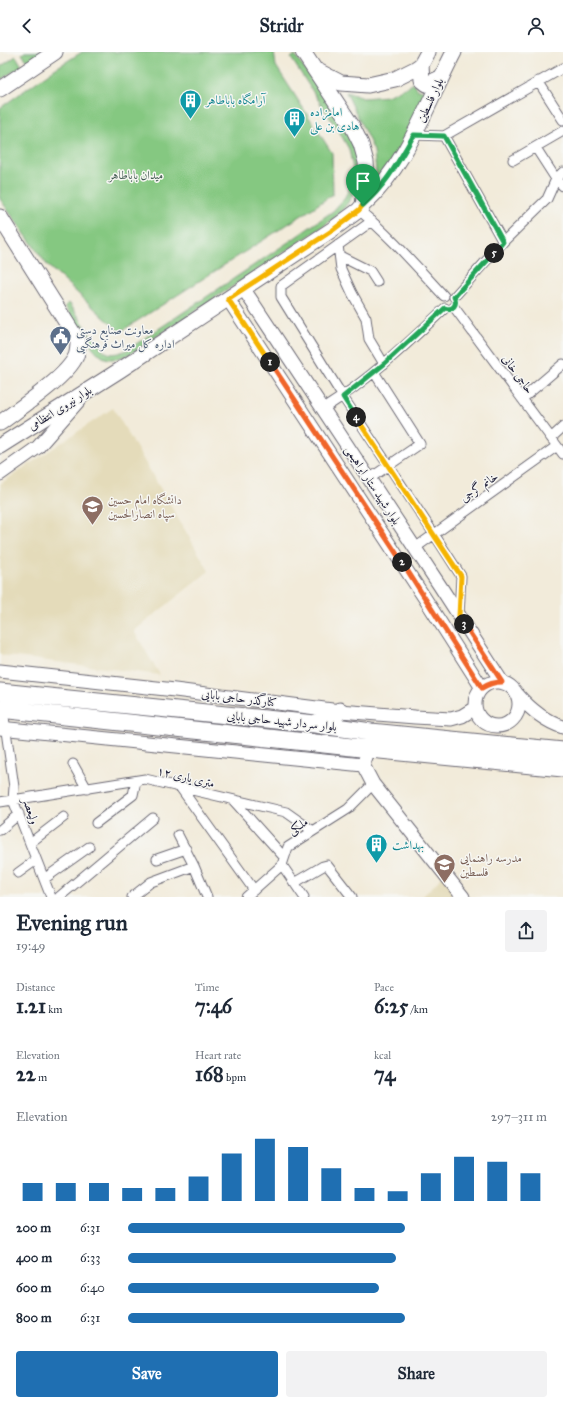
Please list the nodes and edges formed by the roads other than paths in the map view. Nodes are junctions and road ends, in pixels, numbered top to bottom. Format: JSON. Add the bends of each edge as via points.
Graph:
{"nodes":[{"id":1,"x":55,"y":52,"type":"edge"},
{"id":2,"x":303,"y":52,"type":"edge"},
{"id":3,"x":455,"y":54,"type":"edge"},
{"id":4,"x":424,"y":59,"type":"edge"},
{"id":5,"x":563,"y":68,"type":"edge"},
{"id":6,"x":316,"y":71,"type":"junction"},
{"id":7,"x":440,"y":78,"type":"junction"},
{"id":8,"x":538,"y":81,"type":"junction"},
{"id":9,"x":0,"y":89,"type":"edge"},
{"id":10,"x":563,"y":120,"type":"edge"},
{"id":11,"x":563,"y":131,"type":"edge"},
{"id":12,"x":414,"y":135,"type":"junction"},
{"id":13,"x":444,"y":136,"type":"junction"},
{"id":14,"x":536,"y":148,"type":"junction"},
{"id":15,"x":514,"y":160,"type":"dead end"},
{"id":16,"x":560,"y":176,"type":"edge"},
{"id":17,"x":563,"y":186,"type":"edge"},
{"id":18,"x":361,"y":208,"type":"junction"},
{"id":19,"x":0,"y":217,"type":"edge"},
{"id":20,"x":372,"y":221,"type":"junction"},
{"id":21,"x":503,"y":242,"type":"junction"},
{"id":22,"x":338,"y":245,"type":"junction"},
{"id":23,"x":340,"y":256,"type":"junction"},
{"id":24,"x":377,"y":282,"type":"dead end"},
{"id":25,"x":244,"y":288,"type":"junction"},
{"id":26,"x":444,"y":296,"type":"junction"},
{"id":27,"x":454,"y":297,"type":"junction"},
{"id":28,"x":228,"y":299,"type":"junction"},
{"id":29,"x":449,"y":307,"type":"junction"},
{"id":30,"x":260,"y":314,"type":"junction"},
{"id":31,"x":243,"y":322,"type":"junction"},
{"id":32,"x":384,"y":364,"type":"junction"},
{"id":33,"x":563,"y":364,"type":"edge"},
{"id":34,"x":374,"y":372,"type":"junction"},
{"id":35,"x":88,"y":390,"type":"junction"},
{"id":36,"x":343,"y":397,"type":"junction"},
{"id":37,"x":522,"y":399,"type":"junction"},
{"id":38,"x":323,"y":409,"type":"junction"},
{"id":39,"x":0,"y":423,"type":"edge"},
{"id":40,"x":563,"y":427,"type":"edge"},
{"id":41,"x":551,"y":438,"type":"junction"},
{"id":42,"x":5,"y":442,"type":"edge"},
{"id":43,"x":557,"y":446,"type":"junction"},
{"id":44,"x":0,"y":451,"type":"edge"},
{"id":45,"x":563,"y":454,"type":"edge"},
{"id":46,"x":388,"y":465,"type":"junction"},
{"id":47,"x":0,"y":474,"type":"edge"},
{"id":48,"x":370,"y":479,"type":"junction"},
{"id":49,"x":434,"y":534,"type":"junction"},
{"id":50,"x":415,"y":548,"type":"junction"},
{"id":51,"x":459,"y":616,"type":"junction"},
{"id":52,"x":0,"y":671,"type":"edge"},
{"id":53,"x":502,"y":682,"type":"junction"},
{"id":54,"x":482,"y":688,"type":"junction"},
{"id":55,"x":0,"y":692,"type":"edge"},
{"id":56,"x":517,"y":694,"type":"junction"},
{"id":57,"x":475,"y":708,"type":"junction"},
{"id":58,"x":1,"y":709,"type":"edge"},
{"id":59,"x":340,"y":711,"type":"junction"},
{"id":60,"x":314,"y":724,"type":"junction"},
{"id":61,"x":563,"y":727,"type":"edge"},
{"id":62,"x":3,"y":728,"type":"edge"},
{"id":63,"x":563,"y":751,"type":"edge"},
{"id":64,"x":10,"y":755,"type":"junction"},
{"id":65,"x":0,"y":757,"type":"edge"},
{"id":66,"x":366,"y":757,"type":"junction"},
{"id":67,"x":73,"y":764,"type":"dead end"},
{"id":68,"x":563,"y":768,"type":"edge"},
{"id":69,"x":136,"y":781,"type":"junction"},
{"id":70,"x":373,"y":784,"type":"junction"},
{"id":71,"x":180,"y":787,"type":"junction"},
{"id":72,"x":87,"y":789,"type":"junction"},
{"id":73,"x":13,"y":800,"type":"junction"},
{"id":74,"x":233,"y":800,"type":"junction"},
{"id":75,"x":0,"y":802,"type":"edge"},
{"id":76,"x":19,"y":814,"type":"junction"},
{"id":77,"x":64,"y":816,"type":"dead end"},
{"id":78,"x":153,"y":818,"type":"dead end"},
{"id":79,"x":96,"y":823,"type":"dead end"},
{"id":80,"x":0,"y":830,"type":"edge"},
{"id":81,"x":313,"y":831,"type":"junction"},
{"id":82,"x":178,"y":835,"type":"dead end"},
{"id":83,"x":30,"y":843,"type":"junction"},
{"id":84,"x":90,"y":847,"type":"dead end"},
{"id":85,"x":186,"y":849,"type":"junction"},
{"id":86,"x":157,"y":859,"type":"dead end"},
{"id":87,"x":36,"y":860,"type":"junction"},
{"id":88,"x":283,"y":861,"type":"junction"},
{"id":89,"x":194,"y":866,"type":"junction"},
{"id":90,"x":18,"y":874,"type":"dead end"},
{"id":91,"x":44,"y":879,"type":"junction"},
{"id":92,"x":294,"y":883,"type":"junction"},
{"id":93,"x":254,"y":890,"type":"junction"},
{"id":94,"x":51,"y":897,"type":"edge"},
{"id":95,"x":59,"y":897,"type":"edge"},
{"id":96,"x":132,"y":897,"type":"edge"},
{"id":97,"x":207,"y":897,"type":"edge"},
{"id":98,"x":246,"y":897,"type":"edge"},
{"id":99,"x":304,"y":897,"type":"edge"},
{"id":100,"x":352,"y":897,"type":"edge"},
{"id":101,"x":463,"y":897,"type":"edge"}],
"edges":[{"from":1,"to":9,"type":"main road"},
{"from":2,"to":6,"type":"main road"},
{"from":3,"to":7,"type":"main road","name":"بلوار فلسطین"},
{"from":4,"to":6,"type":"main road","name":"بلوار فلسطین","via":[[395,79],[368,85],[340,83]]},
{"from":4,"to":7,"type":"main road","via":[[422,80],[427,84]]},
{"from":5,"to":8,"type":"street"},
{"from":6,"to":18,"type":"main road","via":[[361,144],[367,177]]},
{"from":7,"to":12,"type":"main road","name":"بلوار فلسطین"},
{"from":8,"to":10,"type":"street"},
{"from":8,"to":13,"type":"street"},
{"from":11,"to":14,"type":"street"},
{"from":12,"to":13,"type":"street"},
{"from":12,"to":18,"type":"main road","name":"بلوار فلسطین","via":[[388,179]]},
{"from":13,"to":21,"type":"street"},
{"from":14,"to":15,"type":"street"},
{"from":14,"to":16,"type":"street"},
{"from":16,"to":17,"type":"street"},
{"from":16,"to":21,"type":"street","via":[[547,199]]},
{"from":18,"to":20,"type":"street"},
{"from":18,"to":25,"type":"main road","via":[[333,230]]},
{"from":19,"to":39,"type":"main road","name":"بلوار نیروی انتظامی","via":[[78,341],[77,352],[70,366]]},
{"from":20,"to":22,"type":"street"},
{"from":20,"to":26,"type":"street"},
{"from":21,"to":27,"type":"street"},
{"from":22,"to":23,"type":"street"},
{"from":22,"to":36,"type":"street","via":[[281,286],[281,297]]},
{"from":23,"to":24,"type":"street","via":[[370,271]]},
{"from":23,"to":32,"type":"street","via":[[341,269],[366,318],[369,339]]},
{"from":25,"to":28,"type":"main road"},
{"from":25,"to":30,"type":"main road","name":"بلوار شهید ستار ابراهیمی"},
{"from":26,"to":27,"type":"street","via":[[448,294]]},
{"from":26,"to":29,"type":"street","via":[[442,302]]},
{"from":27,"to":29,"type":"street","via":[[456,304]]},
{"from":28,"to":31,"type":"main road","name":"بلوار شهید ستار ابراهیمی"},
{"from":28,"to":35,"type":"main road","name":"بلوار نیروی انتظامی"},
{"from":29,"to":32,"type":"street"},
{"from":29,"to":37,"type":"street","name":"حاجی خانی"},
{"from":30,"to":31,"type":"main road","via":[[256,311],[248,313]]},
{"from":30,"to":38,"type":"main road","name":"بلوار شهید ستار ابراهیمی"},
{"from":31,"to":54,"type":"main road","name":"بلوار شهید ستار ابراهیمی"},
{"from":32,"to":34,"type":"street"},
{"from":33,"to":37,"type":"street"},
{"from":34,"to":36,"type":"street"},
{"from":34,"to":46,"type":"street","via":[[420,444]]},
{"from":35,"to":42,"type":"main road","name":"بلوار نیروی انتظامی"},
{"from":35,"to":47,"type":"main road","via":[[38,447]]},
{"from":36,"to":38,"type":"street"},
{"from":36,"to":46,"type":"street"},
{"from":37,"to":41,"type":"street","name":"حاجی خانی"},
{"from":38,"to":48,"type":"main road","name":"بلوار شهید ستار ابراهیمی"},
{"from":40,"to":41,"type":"street"},
{"from":41,"to":43,"type":"street","name":"حاجی خانی"},
{"from":42,"to":44,"type":"main road","name":"بلوار نیروی انتظامی"},
{"from":43,"to":45,"type":"street","name":"حاجی خانی"},
{"from":43,"to":49,"type":"street","name":"خانم گرجی"},
{"from":46,"to":48,"type":"street"},
{"from":46,"to":49,"type":"street"},
{"from":48,"to":50,"type":"main road","name":"بلوار شهید ستار ابراهیمی"},
{"from":49,"to":50,"type":"street","name":"خانم گرجی"},
{"from":49,"to":51,"type":"street","via":[[461,576]]},
{"from":50,"to":51,"type":"main road","name":"بلوار شهید ستار ابراهیمی"},
{"from":51,"to":53,"type":"main road","name":"بلوار شهید ستار ابراهیمی"},
{"from":52,"to":59,"type":"main road","name":"کنارگذر حاجی بابایی"},
{"from":53,"to":54,"type":"main road","via":[[487,684]]},
{"from":53,"to":56,"type":"main road","via":[[514,689]]},
{"from":54,"to":57,"type":"main road","via":[[477,694]]},
{"from":55,"to":60,"type":"highway","name":"بلوار سردار شهید حاجی بابایی"},
{"from":56,"to":57,"type":"main road","via":[[519,709],[511,722],[504,725],[489,725],[478,715]]},
{"from":56,"to":61,"type":"main road","via":[[543,718]]},
{"from":57,"to":59,"type":"main road","name":"کنارگذر حاجی بابایی","via":[[451,719]]},
{"from":58,"to":62,"type":"street","name":"ولیعصر"},
{"from":58,"to":66,"type":"highway","name":"بلوار سردار شهید حاجی بابایی"},
{"from":59,"to":60,"type":"highway"},
{"from":60,"to":63,"type":"highway","name":"بلوار سردار شهید حاجی بابایی"},
{"from":62,"to":64,"type":"street","name":"ولیعصر"},
{"from":62,"to":66,"type":"main road"},
{"from":64,"to":65,"type":"street"},
{"from":64,"to":73,"type":"street","name":"ولیعصر"},
{"from":66,"to":68,"type":"highway","name":"بلوار سردار شهید حاجی بابایی"},
{"from":66,"to":70,"type":"main road"},
{"from":67,"to":72,"type":"street"},
{"from":69,"to":71,"type":"street","name":"۱۲ متری یاری","via":[[145,779]]},
{"from":69,"to":72,"type":"street","name":"۱۲ متری یاری"},
{"from":69,"to":79,"type":"street","via":[[132,795]]},
{"from":70,"to":81,"type":"street","name":"ملکی","via":[[348,809]]},
{"from":70,"to":101,"type":"main road"},
{"from":71,"to":74,"type":"street","name":"۱۲ متری یاری"},
{"from":71,"to":93,"type":"street"},
{"from":72,"to":73,"type":"street","name":"۱۲ متری یاری"},
{"from":73,"to":75,"type":"street","name":"۱۲ متری یاری"},
{"from":73,"to":76,"type":"street","name":"ولیعصر"},
{"from":74,"to":81,"type":"street","name":"۱۲ متری یاری","via":[[286,812]]},
{"from":74,"to":88,"type":"street"},
{"from":76,"to":80,"type":"street"},
{"from":76,"to":83,"type":"street","name":"ولیعصر"},
{"from":77,"to":83,"type":"street"},
{"from":78,"to":95,"type":"street"},
{"from":81,"to":88,"type":"street","name":"ملکی","via":[[288,847]]},
{"from":82,"to":85,"type":"street"},
{"from":83,"to":87,"type":"street","name":"ولیعصر"},
{"from":84,"to":91,"type":"street"},
{"from":85,"to":86,"type":"street"},
{"from":85,"to":89,"type":"street"},
{"from":87,"to":90,"type":"street"},
{"from":87,"to":91,"type":"street","name":"ولیعصر"},
{"from":88,"to":92,"type":"street"},
{"from":88,"to":93,"type":"street","name":"ملکی"},
{"from":89,"to":96,"type":"street","via":[[151,882]]},
{"from":89,"to":97,"type":"street"},
{"from":91,"to":94,"type":"street","name":"ولیعصر"},
{"from":92,"to":99,"type":"street"},
{"from":92,"to":100,"type":"street","via":[[327,865]]},
{"from":93,"to":98,"type":"street","name":"ملکی"}]}
